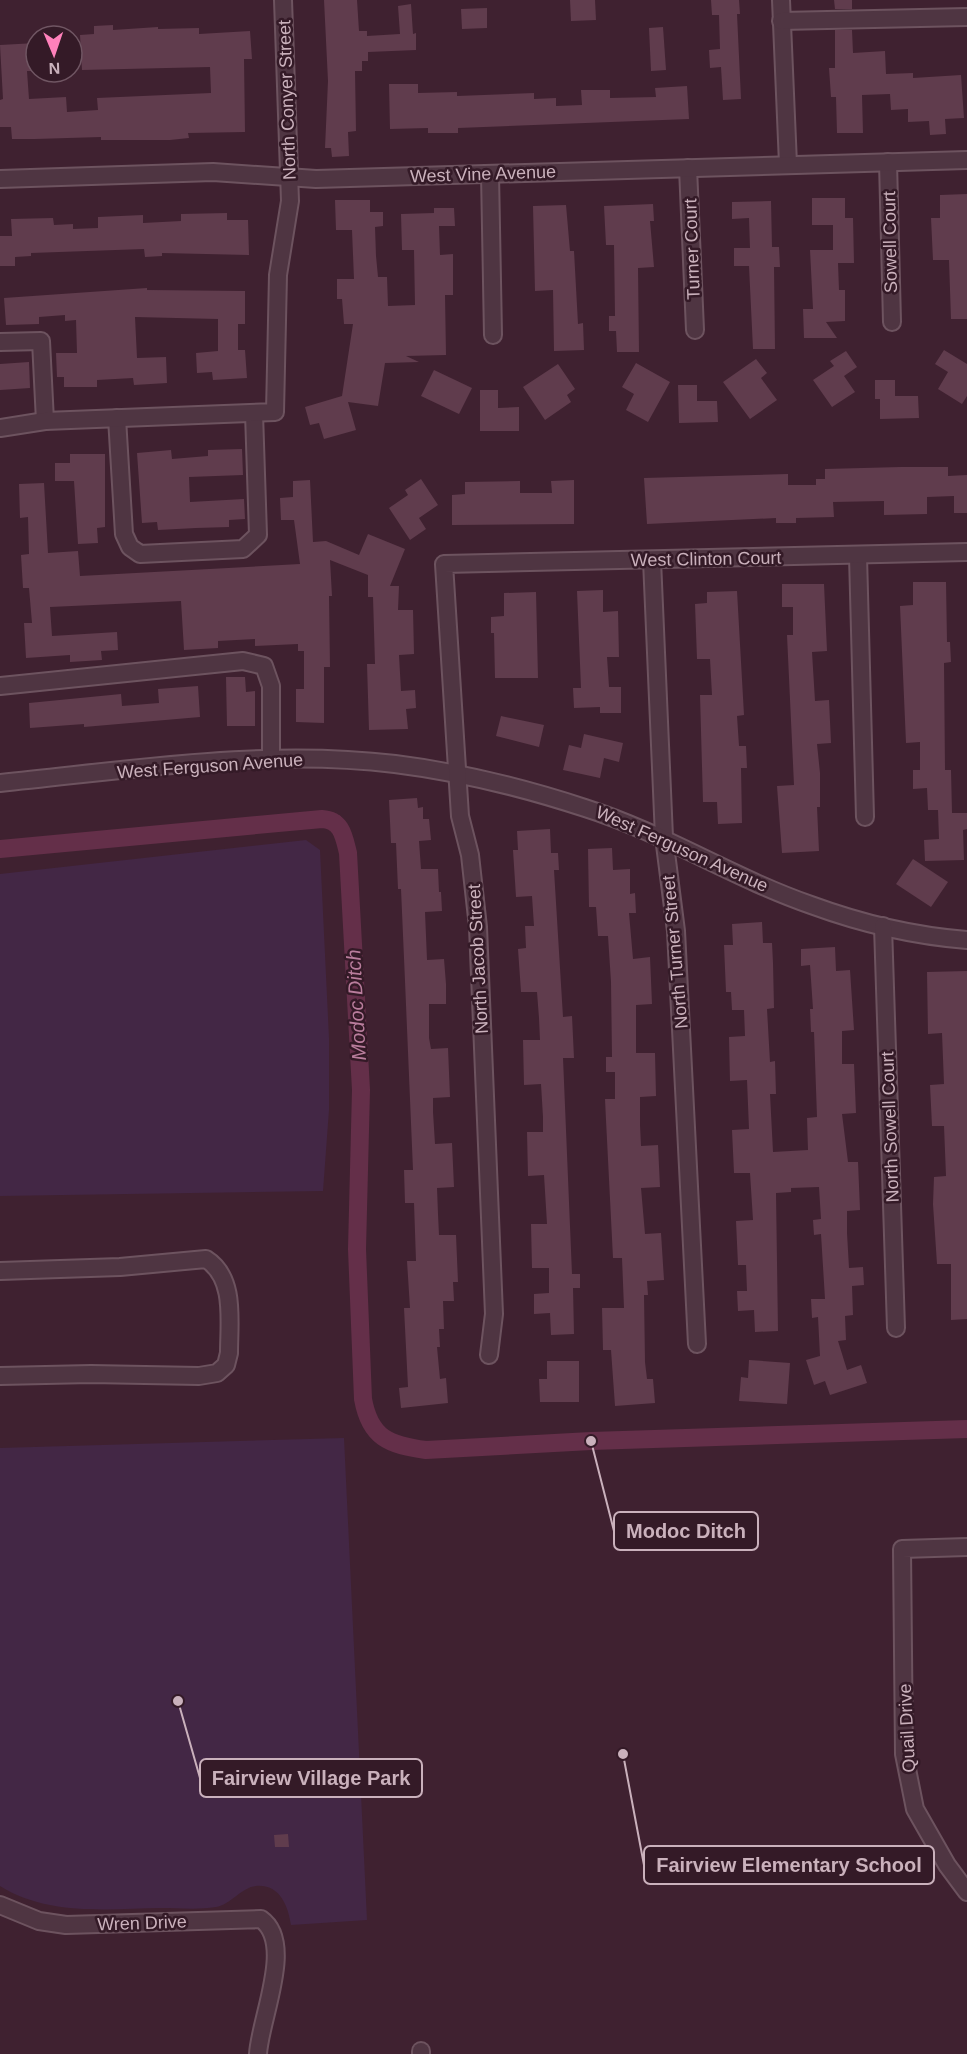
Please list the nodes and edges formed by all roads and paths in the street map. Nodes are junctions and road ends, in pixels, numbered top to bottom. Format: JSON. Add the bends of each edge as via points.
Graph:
{"nodes":[{"id":1,"x":283,"y":0,"type":"edge"},
{"id":2,"x":781,"y":0,"type":"edge"},
{"id":3,"x":967,"y":17,"type":"edge"},
{"id":4,"x":781,"y":21,"type":"junction"},
{"id":5,"x":967,"y":160,"type":"edge"},
{"id":6,"x":888,"y":162,"type":"junction"},
{"id":7,"x":788,"y":164,"type":"junction"},
{"id":8,"x":688,"y":168,"type":"junction"},
{"id":9,"x":490,"y":174,"type":"junction"},
{"id":10,"x":290,"y":176,"type":"junction"},
{"id":11,"x":0,"y":179,"type":"edge"},
{"id":12,"x":892,"y":322,"type":"dead end"},
{"id":13,"x":694,"y":330,"type":"dead end"},
{"id":14,"x":493,"y":335,"type":"dead end"},
{"id":15,"x":0,"y":342,"type":"edge"},
{"id":16,"x":254,"y":412,"type":"junction"},
{"id":17,"x":117,"y":418,"type":"junction"},
{"id":18,"x":45,"y":421,"type":"junction"},
{"id":19,"x":0,"y":428,"type":"edge"},
{"id":20,"x":967,"y":552,"type":"edge"},
{"id":21,"x":858,"y":556,"type":"junction"},
{"id":22,"x":652,"y":560,"type":"junction"},
{"id":23,"x":444,"y":564,"type":"joint"},
{"id":24,"x":0,"y":686,"type":"edge"},
{"id":25,"x":271,"y":759,"type":"junction"},
{"id":26,"x":457,"y":774,"type":"junction"},
{"id":27,"x":0,"y":783,"type":"edge"},
{"id":28,"x":865,"y":817,"type":"dead end"},
{"id":29,"x":664,"y":837,"type":"junction"},
{"id":30,"x":884,"y":926,"type":"junction"},
{"id":31,"x":967,"y":940,"type":"edge"},
{"id":32,"x":0,"y":1271,"type":"edge"},
{"id":33,"x":896,"y":1328,"type":"dead end"},
{"id":34,"x":698,"y":1344,"type":"dead end"},
{"id":35,"x":489,"y":1355,"type":"dead end"},
{"id":36,"x":0,"y":1376,"type":"edge"},
{"id":37,"x":967,"y":1547,"type":"edge"},
{"id":38,"x":967,"y":1892,"type":"edge"},
{"id":39,"x":0,"y":1905,"type":"edge"},
{"id":40,"x":258,"y":2054,"type":"edge"}],
"edges":[{"from":1,"to":10,"type":"street","name":"North Conyer Street"},
{"from":2,"to":4,"type":"street"},
{"from":3,"to":4,"type":"street"},
{"from":4,"to":7,"type":"street"},
{"from":5,"to":6,"type":"street","name":"West Vine Avenue"},
{"from":6,"to":7,"type":"street","name":"West Vine Avenue"},
{"from":6,"to":12,"type":"street","name":"Sowell Court"},
{"from":7,"to":8,"type":"street","name":"West Vine Avenue"},
{"from":8,"to":9,"type":"street","name":"West Vine Avenue"},
{"from":8,"to":13,"type":"street","name":"Turner Court"},
{"from":9,"to":10,"type":"street","name":"West Vine Avenue"},
{"from":9,"to":14,"type":"street"},
{"from":10,"to":11,"type":"street","name":"West Vine Avenue","via":[[213,172]]},
{"from":10,"to":16,"type":"street","name":"North Conyer Street","via":[[290,201],[278,275],[275,412]]},
{"from":15,"to":18,"type":"street","via":[[41,341]]},
{"from":16,"to":17,"type":"street"},
{"from":16,"to":17,"type":"street","via":[[258,535],[243,549],[140,554],[130,547],[124,534]]},
{"from":17,"to":18,"type":"street"},
{"from":18,"to":19,"type":"street"},
{"from":20,"to":21,"type":"street","name":"West Clinton Court"},
{"from":21,"to":22,"type":"street","name":"West Clinton Court"},
{"from":21,"to":28,"type":"street"},
{"from":22,"to":23,"type":"street","name":"West Clinton Court"},
{"from":22,"to":29,"type":"street","name":"North Turner Street"},
{"from":23,"to":26,"type":"street","name":"North Jacob Street"},
{"from":24,"to":25,"type":"street","via":[[243,661],[264,666],[271,686]]},
{"from":25,"to":26,"type":"street","name":"West Ferguson Avenue","via":[[394,764]]},
{"from":25,"to":27,"type":"street","name":"West Ferguson Avenue"},
{"from":26,"to":29,"type":"street","name":"West Ferguson Avenue","via":[[588,808]]},
{"from":26,"to":35,"type":"street","name":"North Jacob Street","via":[[478,927],[494,1314]]},
{"from":29,"to":30,"type":"street","name":"West Ferguson Avenue","via":[[811,905]]},
{"from":29,"to":34,"type":"street","name":"North Turner Street","via":[[676,931]]},
{"from":30,"to":31,"type":"street","name":"West Ferguson Avenue"},
{"from":30,"to":33,"type":"street","name":"North Sowell Court"},
{"from":32,"to":36,"type":"street","via":[[206,1259],[217,1266],[225,1279],[230,1353],[226,1365],[217,1372],[199,1376]]},
{"from":37,"to":38,"type":"street","name":"Quail Drive","via":[[902,1549],[904,1754],[915,1809]]},
{"from":39,"to":40,"type":"street","name":"Wren Drive","via":[[39,1921],[66,1925],[261,1919],[271,1926],[277,1939]]}]}
